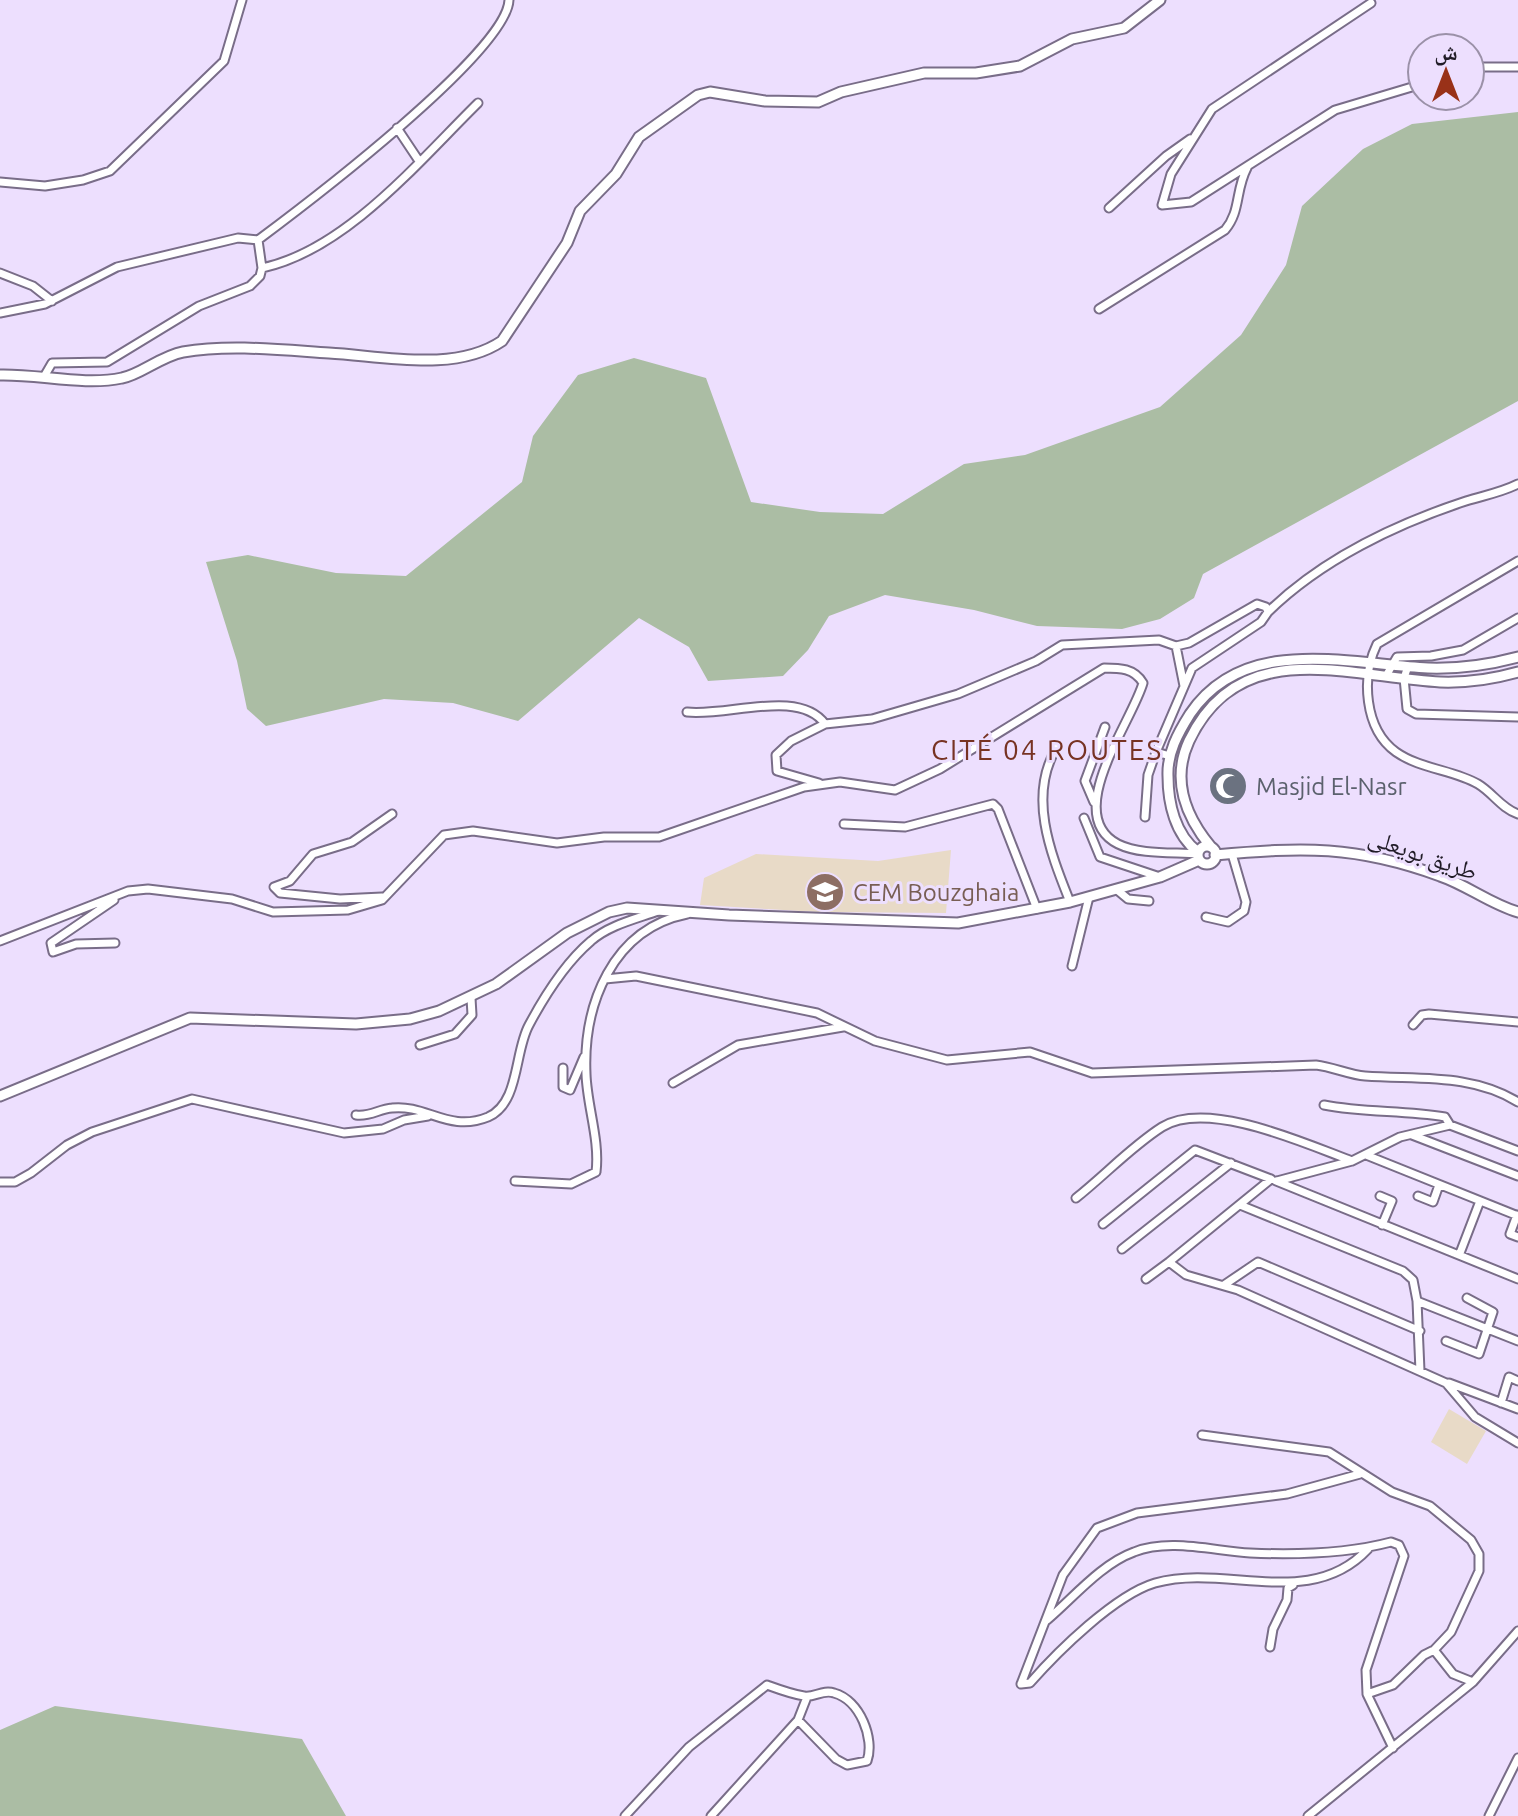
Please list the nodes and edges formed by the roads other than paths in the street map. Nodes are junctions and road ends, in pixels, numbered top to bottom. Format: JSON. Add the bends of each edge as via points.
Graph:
{"nodes":[{"id":1,"x":242,"y":0,"type":"edge"},
{"id":2,"x":509,"y":0,"type":"edge"},
{"id":3,"x":1160,"y":0,"type":"edge"},
{"id":4,"x":1371,"y":3,"type":"dead end"},
{"id":5,"x":1486,"y":67,"type":"edge"},
{"id":6,"x":1518,"y":67,"type":"edge"},
{"id":7,"x":1406,"y":89,"type":"edge"},
{"id":8,"x":478,"y":103,"type":"dead end"},
{"id":9,"x":397,"y":128,"type":"junction"},
{"id":10,"x":1195,"y":136,"type":"junction"},
{"id":11,"x":419,"y":161,"type":"junction"},
{"id":12,"x":1248,"y":166,"type":"junction"},
{"id":13,"x":0,"y":182,"type":"edge"},
{"id":14,"x":1109,"y":208,"type":"dead end"},
{"id":15,"x":258,"y":240,"type":"junction"},
{"id":16,"x":262,"y":268,"type":"junction"},
{"id":17,"x":0,"y":273,"type":"edge"},
{"id":18,"x":52,"y":301,"type":"junction"},
{"id":19,"x":1099,"y":309,"type":"dead end"},
{"id":20,"x":0,"y":313,"type":"edge"},
{"id":21,"x":0,"y":375,"type":"edge"},
{"id":22,"x":45,"y":375,"type":"junction"},
{"id":23,"x":1518,"y":484,"type":"edge"},
{"id":24,"x":1518,"y":561,"type":"edge"},
{"id":25,"x":1268,"y":612,"type":"junction"},
{"id":26,"x":1518,"y":618,"type":"edge"},
{"id":27,"x":1176,"y":646,"type":"junction"},
{"id":28,"x":1518,"y":657,"type":"edge"},
{"id":29,"x":1368,"y":662,"type":"junction"},
{"id":30,"x":1389,"y":664,"type":"junction"},
{"id":31,"x":1408,"y":666,"type":"junction"},
{"id":32,"x":1518,"y":672,"type":"edge"},
{"id":33,"x":1367,"y":673,"type":"junction"},
{"id":34,"x":1386,"y":676,"type":"junction"},
{"id":35,"x":1404,"y":678,"type":"junction"},
{"id":36,"x":1185,"y":688,"type":"junction"},
{"id":37,"x":687,"y":712,"type":"dead end"},
{"id":38,"x":1518,"y":717,"type":"edge"},
{"id":39,"x":825,"y":724,"type":"junction"},
{"id":40,"x":1105,"y":727,"type":"dead end"},
{"id":41,"x":1057,"y":747,"type":"dead end"},
{"id":42,"x":1156,"y":752,"type":"junction"},
{"id":43,"x":1170,"y":756,"type":"junction"},
{"id":44,"x":823,"y":784,"type":"junction"},
{"id":45,"x":1095,"y":804,"type":"junction"},
{"id":46,"x":392,"y":814,"type":"dead end"},
{"id":47,"x":1518,"y":814,"type":"edge"},
{"id":48,"x":1145,"y":817,"type":"dead end"},
{"id":49,"x":1084,"y":818,"type":"dead end"},
{"id":50,"x":844,"y":824,"type":"dead end"},
{"id":51,"x":1213,"y":851,"type":"junction"},
{"id":52,"x":1232,"y":854,"type":"junction"},
{"id":53,"x":1199,"y":855,"type":"junction"},
{"id":54,"x":1127,"y":868,"type":"junction"},
{"id":55,"x":1160,"y":877,"type":"junction"},
{"id":56,"x":1133,"y":885,"type":"junction"},
{"id":57,"x":1116,"y":889,"type":"junction"},
{"id":58,"x":128,"y":891,"type":"junction"},
{"id":59,"x":385,"y":897,"type":"junction"},
{"id":60,"x":1089,"y":897,"type":"junction"},
{"id":61,"x":1149,"y":901,"type":"dead end"},
{"id":62,"x":1070,"y":902,"type":"junction"},
{"id":63,"x":664,"y":909,"type":"junction"},
{"id":64,"x":1037,"y":909,"type":"junction"},
{"id":65,"x":697,"y":912,"type":"junction"},
{"id":66,"x":1518,"y":912,"type":"edge"},
{"id":67,"x":1206,"y":917,"type":"dead end"},
{"id":68,"x":0,"y":941,"type":"edge"},
{"id":69,"x":115,"y":943,"type":"dead end"},
{"id":70,"x":1072,"y":966,"type":"dead end"},
{"id":71,"x":605,"y":979,"type":"junction"},
{"id":72,"x":471,"y":998,"type":"junction"},
{"id":73,"x":1518,"y":1022,"type":"edge"},
{"id":74,"x":1413,"y":1025,"type":"dead end"},
{"id":75,"x":845,"y":1027,"type":"junction"},
{"id":76,"x":420,"y":1045,"type":"dead end"},
{"id":77,"x":586,"y":1051,"type":"junction"},
{"id":78,"x":563,"y":1068,"type":"dead end"},
{"id":79,"x":673,"y":1083,"type":"dead end"},
{"id":80,"x":0,"y":1096,"type":"edge"},
{"id":81,"x":1518,"y":1102,"type":"edge"},
{"id":82,"x":1324,"y":1105,"type":"dead end"},
{"id":83,"x":356,"y":1115,"type":"dead end"},
{"id":84,"x":428,"y":1116,"type":"junction"},
{"id":85,"x":1450,"y":1125,"type":"junction"},
{"id":86,"x":1409,"y":1134,"type":"junction"},
{"id":87,"x":1518,"y":1151,"type":"edge"},
{"id":88,"x":1366,"y":1155,"type":"junction"},
{"id":89,"x":1352,"y":1161,"type":"junction"},
{"id":90,"x":1231,"y":1163,"type":"junction"},
{"id":91,"x":1518,"y":1176,"type":"edge"},
{"id":92,"x":1274,"y":1180,"type":"junction"},
{"id":93,"x":515,"y":1181,"type":"dead end"},
{"id":94,"x":0,"y":1182,"type":"edge"},
{"id":95,"x":1439,"y":1185,"type":"junction"},
{"id":96,"x":1380,"y":1196,"type":"dead end"},
{"id":97,"x":1418,"y":1196,"type":"dead end"},
{"id":98,"x":1076,"y":1198,"type":"dead end"},
{"id":99,"x":1480,"y":1201,"type":"junction"},
{"id":100,"x":1240,"y":1205,"type":"junction"},
{"id":101,"x":1518,"y":1215,"type":"edge"},
{"id":102,"x":1103,"y":1224,"type":"dead end"},
{"id":103,"x":1382,"y":1225,"type":"junction"},
{"id":104,"x":1518,"y":1237,"type":"edge"},
{"id":105,"x":1122,"y":1249,"type":"dead end"},
{"id":106,"x":1460,"y":1253,"type":"junction"},
{"id":107,"x":1169,"y":1262,"type":"junction"},
{"id":108,"x":1146,"y":1279,"type":"dead end"},
{"id":109,"x":1518,"y":1279,"type":"edge"},
{"id":110,"x":1224,"y":1285,"type":"junction"},
{"id":111,"x":1467,"y":1298,"type":"dead end"},
{"id":112,"x":1417,"y":1301,"type":"junction"},
{"id":113,"x":1487,"y":1330,"type":"junction"},
{"id":114,"x":1420,"y":1331,"type":"junction"},
{"id":115,"x":1446,"y":1341,"type":"dead end"},
{"id":116,"x":1518,"y":1341,"type":"edge"},
{"id":117,"x":1420,"y":1371,"type":"junction"},
{"id":118,"x":1518,"y":1381,"type":"edge"},
{"id":119,"x":1446,"y":1383,"type":"junction"},
{"id":120,"x":1501,"y":1403,"type":"junction"},
{"id":121,"x":1518,"y":1409,"type":"edge"},
{"id":122,"x":1202,"y":1435,"type":"dead end"},
{"id":123,"x":1518,"y":1443,"type":"edge"},
{"id":124,"x":1360,"y":1474,"type":"junction"},
{"id":125,"x":1369,"y":1548,"type":"junction"},
{"id":126,"x":1295,"y":1583,"type":"junction"},
{"id":127,"x":1047,"y":1620,"type":"junction"},
{"id":128,"x":1518,"y":1631,"type":"edge"},
{"id":129,"x":1270,"y":1647,"type":"dead end"},
{"id":130,"x":1434,"y":1650,"type":"junction"},
{"id":131,"x":1473,"y":1682,"type":"junction"},
{"id":132,"x":1367,"y":1694,"type":"junction"},
{"id":133,"x":807,"y":1697,"type":"junction"},
{"id":134,"x":798,"y":1720,"type":"junction"},
{"id":135,"x":1393,"y":1748,"type":"junction"},
{"id":136,"x":1518,"y":1758,"type":"edge"},
{"id":137,"x":625,"y":1816,"type":"edge"},
{"id":138,"x":711,"y":1816,"type":"edge"},
{"id":139,"x":1308,"y":1816,"type":"edge"},
{"id":140,"x":1489,"y":1816,"type":"edge"}],
"edges":[{"from":1,"to":13,"type":"street","via":[[224,61],[110,171],[45,186]]},
{"from":2,"to":9,"type":"street","via":[[500,25],[481,50]]},
{"from":3,"to":22,"type":"main road","via":[[1124,28],[1072,39],[1020,66],[924,73],[818,102],[698,95],[639,137],[616,174],[580,211],[567,243],[502,341],[487,352],[384,358],[210,350],[181,352],[125,378]]},
{"from":4,"to":10,"type":"street","via":[[1212,109]]},
{"from":5,"to":6,"type":"street"},
{"from":7,"to":12,"type":"street","via":[[1335,110]]},
{"from":8,"to":11,"type":"street"},
{"from":9,"to":11,"type":"street"},
{"from":9,"to":15,"type":"street"},
{"from":10,"to":12,"type":"street","via":[[1171,174],[1162,205],[1191,202]]},
{"from":10,"to":14,"type":"street"},
{"from":11,"to":16,"type":"street","via":[[376,205],[283,263]]},
{"from":12,"to":19,"type":"street","via":[[1237,188],[1234,219],[1225,230]]},
{"from":15,"to":16,"type":"street"},
{"from":15,"to":18,"type":"street","via":[[238,238],[117,267]]},
{"from":16,"to":22,"type":"street","via":[[250,286],[199,306],[120,356],[95,363],[52,363]]},
{"from":17,"to":18,"type":"street","via":[[33,286]]},
{"from":18,"to":20,"type":"street"},
{"from":21,"to":22,"type":"main road"},
{"from":23,"to":25,"type":"street","via":[[1384,535],[1291,589]]},
{"from":24,"to":29,"type":"street","via":[[1398,628],[1377,644]]},
{"from":25,"to":27,"type":"street","via":[[1257,604]]},
{"from":25,"to":36,"type":"street","via":[[1245,634],[1192,668]]},
{"from":26,"to":30,"type":"street","via":[[1463,650],[1404,654]]},
{"from":27,"to":36,"type":"street"},
{"from":27,"to":39,"type":"street","via":[[1159,640],[1062,645],[958,694],[872,719]]},
{"from":28,"to":31,"type":"main road","via":[[1459,668]]},
{"from":29,"to":30,"type":"main road"},
{"from":29,"to":33,"type":"street"},
{"from":29,"to":43,"type":"main road","via":[[1296,659],[1234,675],[1195,707]]},
{"from":30,"to":31,"type":"main road"},
{"from":30,"to":34,"type":"street"},
{"from":31,"to":35,"type":"street"},
{"from":32,"to":35,"type":"main road","via":[[1456,682]]},
{"from":33,"to":34,"type":"main road"},
{"from":33,"to":47,"type":"street","via":[[1376,730],[1397,753],[1479,785]]},
{"from":33,"to":51,"type":"main road","via":[[1314,668],[1276,672],[1235,686],[1215,700],[1188,744],[1181,770],[1187,811]]},
{"from":34,"to":35,"type":"main road"},
{"from":35,"to":38,"type":"street","via":[[1407,709],[1416,714]]},
{"from":36,"to":42,"type":"street"},
{"from":37,"to":39,"type":"street","via":[[806,707]]},
{"from":39,"to":44,"type":"street","via":[[776,755],[777,771]]},
{"from":40,"to":45,"type":"street","via":[[1085,781]]},
{"from":41,"to":62,"type":"street","via":[[1046,772],[1044,831]]},
{"from":42,"to":43,"type":"street"},
{"from":42,"to":48,"type":"street","via":[[1148,775]]},
{"from":43,"to":53,"type":"main road","via":[[1168,789],[1174,817],[1183,838]]},
{"from":44,"to":45,"type":"street","via":[[895,790],[908,786],[1104,668],[1125,669],[1138,674],[1143,683]]},
{"from":44,"to":59,"type":"street","via":[[754,802],[659,837],[557,843],[473,831],[444,835]]},
{"from":45,"to":53,"type":"street","via":[[1104,832],[1118,844]]},
{"from":46,"to":59,"type":"street","via":[[352,842],[313,854],[290,881],[274,887],[280,893],[340,899]]},
{"from":49,"to":54,"type":"street","via":[[1100,857]]},
{"from":50,"to":64,"type":"street","via":[[905,827],[993,804]]},
{"from":51,"to":52,"type":"main road","name":"طريق بويعلى"},
{"from":51,"to":53,"type":"main road","via":[[1202,847]]},
{"from":51,"to":53,"type":"main road","via":[[1209,863]]},
{"from":52,"to":66,"type":"main road","name":"طريق بويعلى","via":[[1317,848],[1370,854],[1443,877]]},
{"from":52,"to":67,"type":"street","via":[[1244,911],[1228,922]]},
{"from":53,"to":55,"type":"main road"},
{"from":54,"to":55,"type":"street"},
{"from":54,"to":56,"type":"street"},
{"from":55,"to":56,"type":"main road"},
{"from":56,"to":57,"type":"main road"},
{"from":57,"to":60,"type":"main road"},
{"from":57,"to":61,"type":"street","via":[[1128,899]]},
{"from":58,"to":59,"type":"street","via":[[232,899],[273,912],[364,908]]},
{"from":58,"to":68,"type":"street"},
{"from":58,"to":69,"type":"street","via":[[51,943],[51,949]]},
{"from":60,"to":62,"type":"main road"},
{"from":60,"to":70,"type":"street"},
{"from":62,"to":64,"type":"main road"},
{"from":63,"to":65,"type":"main road"},
{"from":63,"to":72,"type":"main road","via":[[609,912],[567,933]]},
{"from":63,"to":84,"type":"street","via":[[608,929],[568,965],[527,1028],[501,1109],[487,1118],[461,1122]]},
{"from":64,"to":65,"type":"main road","via":[[958,923]]},
{"from":65,"to":71,"type":"street","via":[[661,919],[618,954]]},
{"from":71,"to":75,"type":"street","via":[[636,976],[817,1013]]},
{"from":71,"to":77,"type":"street","via":[[586,1029]]},
{"from":72,"to":76,"type":"street","via":[[472,1015],[455,1034]]},
{"from":72,"to":80,"type":"main road","via":[[410,1019],[356,1024],[190,1018]]},
{"from":73,"to":74,"type":"street","via":[[1429,1014]]},
{"from":75,"to":79,"type":"street","via":[[738,1045]]},
{"from":75,"to":81,"type":"street","via":[[875,1041],[947,1060],[1030,1052],[1092,1073],[1316,1065],[1361,1077],[1416,1077],[1493,1087]]},
{"from":77,"to":78,"type":"street","via":[[570,1090],[563,1087]]},
{"from":77,"to":93,"type":"street","via":[[596,1172],[571,1184]]},
{"from":82,"to":85,"type":"street","via":[[1445,1117]]},
{"from":83,"to":84,"type":"street","via":[[392,1108]]},
{"from":84,"to":94,"type":"street","via":[[344,1133],[192,1099],[92,1132],[15,1182]]},
{"from":85,"to":86,"type":"street"},
{"from":85,"to":87,"type":"street"},
{"from":86,"to":88,"type":"street"},
{"from":86,"to":91,"type":"street"},
{"from":88,"to":89,"type":"street"},
{"from":88,"to":95,"type":"street"},
{"from":89,"to":92,"type":"street"},
{"from":89,"to":98,"type":"street","via":[[1277,1133],[1198,1117],[1163,1127]]},
{"from":90,"to":92,"type":"street"},
{"from":90,"to":102,"type":"street","via":[[1195,1150]]},
{"from":90,"to":105,"type":"street"},
{"from":92,"to":100,"type":"street"},
{"from":92,"to":103,"type":"street"},
{"from":95,"to":97,"type":"street","via":[[1433,1202]]},
{"from":95,"to":99,"type":"street"},
{"from":96,"to":103,"type":"street","via":[[1392,1201]]},
{"from":99,"to":101,"type":"street"},
{"from":99,"to":106,"type":"street"},
{"from":100,"to":107,"type":"street"},
{"from":100,"to":112,"type":"street","via":[[1403,1271],[1413,1280]]},
{"from":101,"to":104,"type":"street","via":[[1510,1234]]},
{"from":103,"to":106,"type":"street"},
{"from":106,"to":109,"type":"street"},
{"from":107,"to":108,"type":"street"},
{"from":107,"to":110,"type":"street","via":[[1186,1275]]},
{"from":110,"to":114,"type":"street","via":[[1258,1262]]},
{"from":110,"to":117,"type":"street"},
{"from":111,"to":113,"type":"street","via":[[1493,1312]]},
{"from":112,"to":113,"type":"street"},
{"from":112,"to":114,"type":"street"},
{"from":113,"to":115,"type":"street","via":[[1479,1354]]},
{"from":113,"to":116,"type":"street"},
{"from":114,"to":117,"type":"street"},
{"from":117,"to":119,"type":"street"},
{"from":118,"to":120,"type":"street","via":[[1509,1377]]},
{"from":119,"to":120,"type":"street"},
{"from":119,"to":123,"type":"street","via":[[1475,1417]]},
{"from":120,"to":121,"type":"street"},
{"from":122,"to":124,"type":"street","via":[[1329,1452]]},
{"from":124,"to":127,"type":"street","via":[[1287,1494],[1137,1513],[1097,1528],[1063,1575]]},
{"from":124,"to":130,"type":"street","via":[[1430,1506],[1471,1540],[1479,1554],[1479,1571],[1451,1632]]},
{"from":125,"to":126,"type":"street","via":[[1333,1574]]},
{"from":125,"to":127,"type":"street","via":[[1253,1553],[1172,1546],[1136,1550],[1118,1559]]},
{"from":125,"to":132,"type":"street","via":[[1391,1542],[1404,1556],[1366,1670]]},
{"from":126,"to":127,"type":"street","via":[[1157,1582],[1116,1605],[1030,1683],[1021,1684]]},
{"from":126,"to":129,"type":"street","via":[[1288,1588]]},
{"from":128,"to":131,"type":"street"},
{"from":130,"to":131,"type":"street","via":[[1453,1674]]},
{"from":130,"to":132,"type":"street","via":[[1393,1685]]},
{"from":131,"to":135,"type":"street"},
{"from":132,"to":135,"type":"street"},
{"from":133,"to":134,"type":"street"},
{"from":133,"to":134,"type":"street","via":[[830,1691],[849,1702],[873,1746],[867,1761],[847,1765],[836,1759]]},
{"from":133,"to":137,"type":"street","via":[[767,1685],[689,1747]]},
{"from":134,"to":138,"type":"street"},
{"from":135,"to":139,"type":"street"},
{"from":136,"to":140,"type":"street"}]}
